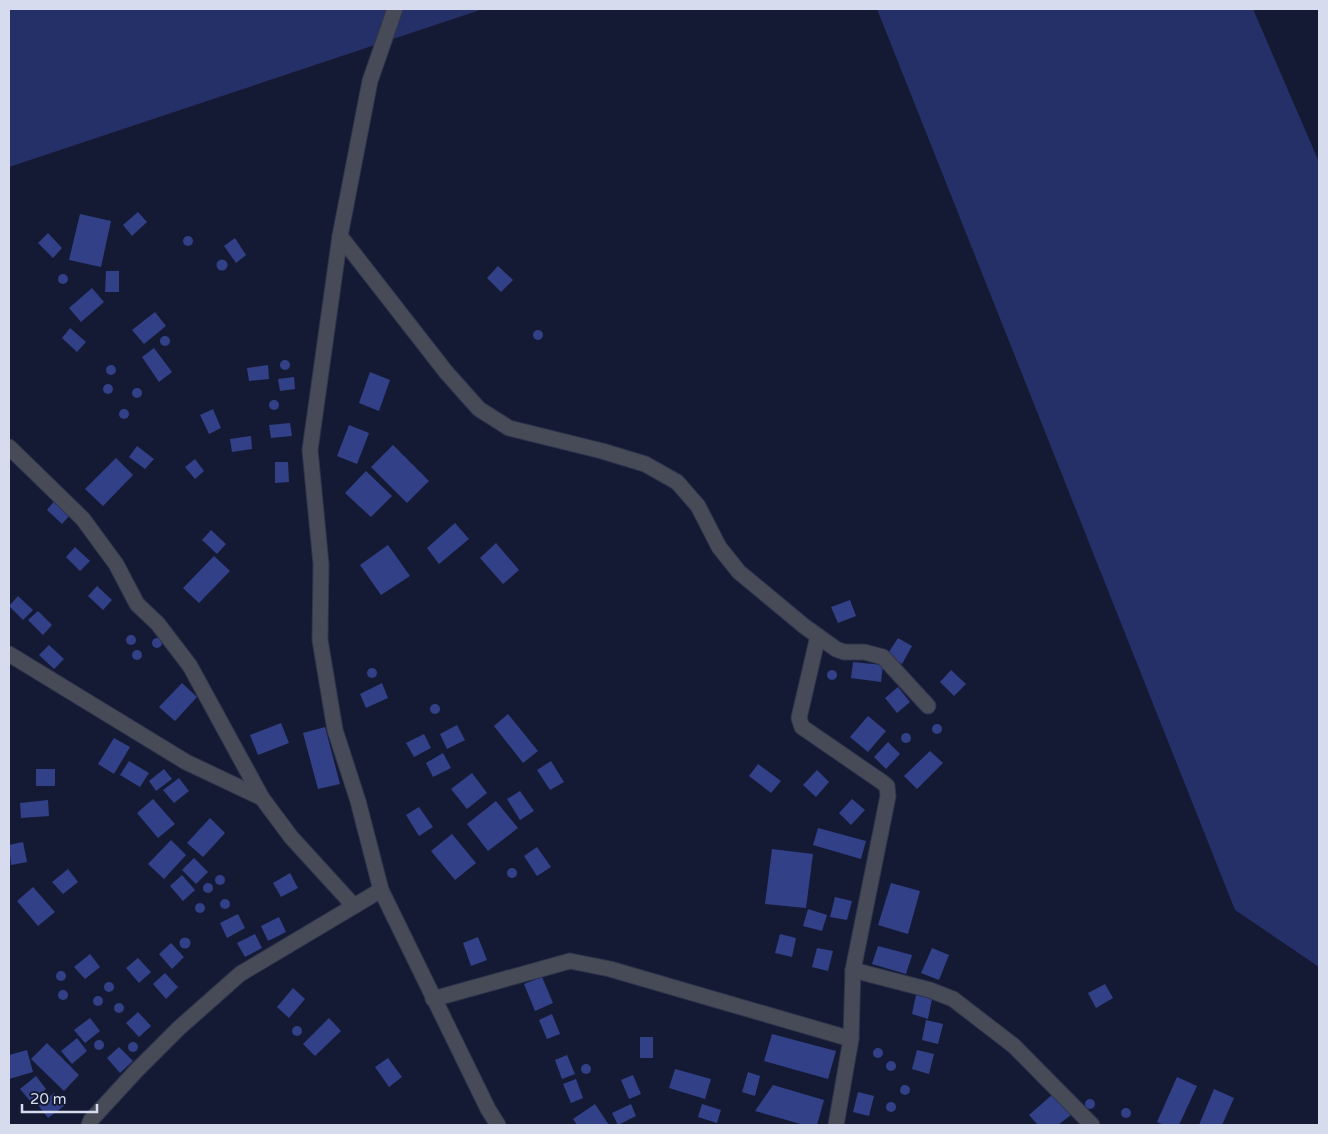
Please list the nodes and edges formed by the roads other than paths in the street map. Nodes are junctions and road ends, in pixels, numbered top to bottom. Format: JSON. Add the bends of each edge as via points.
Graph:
{"nodes":[{"id":1,"x":395,"y":9,"type":"edge"},
{"id":2,"x":340,"y":236,"type":"junction"},
{"id":3,"x":9,"y":447,"type":"edge"},
{"id":4,"x":818,"y":636,"type":"junction"},
{"id":5,"x":9,"y":654,"type":"edge"},
{"id":6,"x":928,"y":706,"type":"dead end"},
{"id":7,"x":262,"y":798,"type":"junction"},
{"id":8,"x":381,"y":890,"type":"junction"},
{"id":9,"x":354,"y":906,"type":"junction"},
{"id":10,"x":852,"y":970,"type":"junction"},
{"id":11,"x":433,"y":999,"type":"junction"},
{"id":12,"x":851,"y":1039,"type":"junction"},
{"id":13,"x":89,"y":1125,"type":"edge"},
{"id":14,"x":498,"y":1125,"type":"edge"},
{"id":15,"x":836,"y":1125,"type":"edge"},
{"id":16,"x":1092,"y":1125,"type":"edge"}],
"edges":[{"from":1,"to":2,"type":"street","via":[[370,81]]},
{"from":2,"to":4,"type":"street","via":[[446,372],[479,409],[509,428],[645,464],[676,482],[698,506],[719,547],[739,572]]},
{"from":2,"to":8,"type":"street","via":[[310,450],[321,564],[320,640],[335,730]]},
{"from":3,"to":7,"type":"street","via":[[83,519],[116,564],[137,604],[158,624],[190,666]]},
{"from":4,"to":6,"type":"street","via":[[844,652],[864,652],[883,657]]},
{"from":4,"to":10,"type":"street","via":[[799,718],[802,727],[882,782],[888,796]]},
{"from":5,"to":7,"type":"street","via":[[186,762]]},
{"from":7,"to":9,"type":"street","via":[[291,837]]},
{"from":8,"to":9,"type":"street"},
{"from":8,"to":11,"type":"street"},
{"from":9,"to":13,"type":"street","via":[[240,974],[178,1029]]},
{"from":10,"to":12,"type":"street"},
{"from":10,"to":16,"type":"street","via":[[953,999],[1014,1046]]},
{"from":11,"to":12,"type":"street","via":[[570,961],[610,969]]},
{"from":11,"to":14,"type":"street"},
{"from":12,"to":15,"type":"street"}]}
